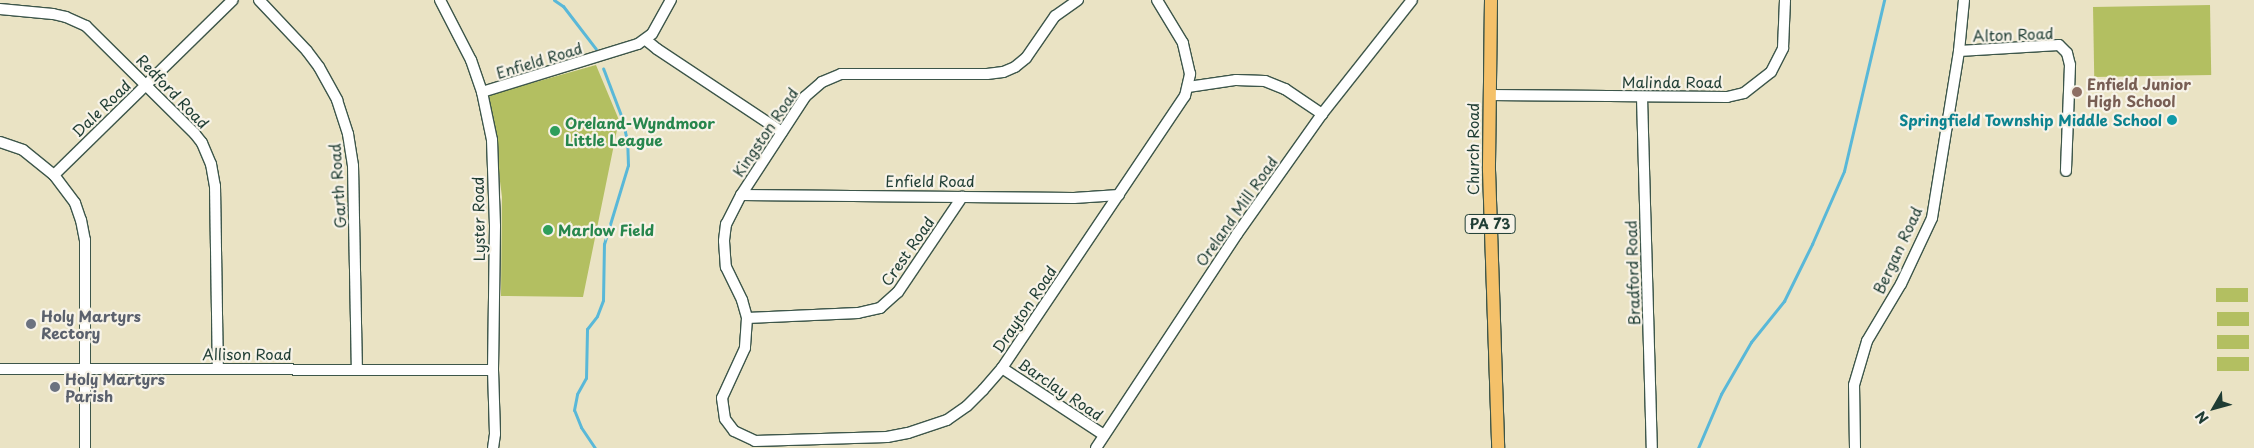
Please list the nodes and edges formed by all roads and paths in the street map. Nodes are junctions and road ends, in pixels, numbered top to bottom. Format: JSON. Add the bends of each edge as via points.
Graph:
{"nodes":[{"id":1,"x":233,"y":0,"type":"edge"},
{"id":2,"x":259,"y":0,"type":"edge"},
{"id":3,"x":440,"y":0,"type":"edge"},
{"id":4,"x":671,"y":0,"type":"edge"},
{"id":5,"x":1078,"y":0,"type":"edge"},
{"id":6,"x":1157,"y":0,"type":"edge"},
{"id":7,"x":1412,"y":0,"type":"edge"},
{"id":8,"x":1492,"y":0,"type":"edge"},
{"id":9,"x":1785,"y":0,"type":"edge"},
{"id":10,"x":1964,"y":0,"type":"edge"},
{"id":11,"x":0,"y":10,"type":"edge"},
{"id":12,"x":646,"y":40,"type":"junction"},
{"id":13,"x":1959,"y":51,"type":"junction"},
{"id":14,"x":146,"y":85,"type":"junction"},
{"id":15,"x":1188,"y":87,"type":"junction"},
{"id":16,"x":482,"y":92,"type":"junction"},
{"id":17,"x":1490,"y":95,"type":"junction"},
{"id":18,"x":1642,"y":97,"type":"junction"},
{"id":19,"x":1322,"y":114,"type":"junction"},
{"id":20,"x":782,"y":132,"type":"junction"},
{"id":21,"x":0,"y":142,"type":"edge"},
{"id":22,"x":2066,"y":171,"type":"dead end"},
{"id":23,"x":54,"y":175,"type":"junction"},
{"id":24,"x":741,"y":195,"type":"junction"},
{"id":25,"x":1118,"y":195,"type":"junction"},
{"id":26,"x":962,"y":196,"type":"junction"},
{"id":27,"x":747,"y":318,"type":"junction"},
{"id":28,"x":218,"y":368,"type":"junction"},
{"id":29,"x":357,"y":368,"type":"junction"},
{"id":30,"x":1002,"y":368,"type":"junction"},
{"id":31,"x":0,"y":369,"type":"edge"},
{"id":32,"x":85,"y":370,"type":"junction"},
{"id":33,"x":493,"y":370,"type":"junction"},
{"id":34,"x":725,"y":419,"type":"joint"},
{"id":35,"x":1104,"y":435,"type":"junction"},
{"id":36,"x":85,"y":448,"type":"edge"},
{"id":37,"x":493,"y":448,"type":"edge"},
{"id":38,"x":1096,"y":448,"type":"edge"},
{"id":39,"x":1498,"y":448,"type":"edge"},
{"id":40,"x":1652,"y":448,"type":"edge"},
{"id":41,"x":1855,"y":448,"type":"edge"}],
"edges":[{"from":1,"to":14,"type":"street","name":"Dale Road"},
{"from":2,"to":29,"type":"street","name":"Garth Road","via":[[319,67],[344,118],[354,166]]},
{"from":3,"to":16,"type":"street","name":"Lyster Road","via":[[462,41]]},
{"from":4,"to":12,"type":"street"},
{"from":5,"to":20,"type":"street","name":"Kingston Road","via":[[1059,12],[1030,54],[1009,69],[987,74],[841,74],[811,91]]},
{"from":6,"to":15,"type":"street","name":"Drayton Road","via":[[1183,43],[1189,68]]},
{"from":7,"to":19,"type":"street","name":"Oreland Mill Road"},
{"from":8,"to":17,"type":"main road","name":"Church Road","number":"PA 73"},
{"from":9,"to":18,"type":"street","name":"Malinda Road","via":[[1783,48],[1771,72],[1759,83],[1744,93],[1727,97]]},
{"from":10,"to":13,"type":"street","name":"Bergan Road"},
{"from":11,"to":14,"type":"street","name":"Redford Road","via":[[54,14],[76,20],[96,33]]},
{"from":12,"to":16,"type":"street","name":"Enfield Road"},
{"from":12,"to":20,"type":"street"},
{"from":13,"to":22,"type":"street","name":"Alton Road","via":[[2059,46],[2067,53],[2070,64]]},
{"from":13,"to":41,"type":"street","name":"Bergan Road","via":[[1932,218],[1901,284],[1867,341],[1854,385]]},
{"from":14,"to":23,"type":"street","name":"Dale Road"},
{"from":14,"to":28,"type":"street","name":"Redford Road","via":[[195,134],[211,164],[216,200]]},
{"from":15,"to":19,"type":"street","via":[[1236,80],[1265,81],[1285,89]]},
{"from":15,"to":25,"type":"street","name":"Drayton Road","via":[[1178,108]]},
{"from":16,"to":33,"type":"street","name":"Lyster Road","via":[[492,140]]},
{"from":17,"to":18,"type":"street","name":"Malinda Road"},
{"from":17,"to":39,"type":"main road","name":"Church Road","number":"PA 73","via":[[1489,170]]},
{"from":18,"to":40,"type":"street","name":"Bradford Road"},
{"from":19,"to":35,"type":"street","name":"Oreland Mill Road","via":[[1237,234]]},
{"from":20,"to":24,"type":"street","name":"Kingston Road"},
{"from":21,"to":23,"type":"street","via":[[23,150]]},
{"from":23,"to":32,"type":"street","via":[[75,203],[84,229]]},
{"from":24,"to":26,"type":"street","name":"Enfield Road"},
{"from":24,"to":27,"type":"street","name":"Kingston Road","via":[[726,224],[724,249],[726,267]]},
{"from":25,"to":26,"type":"street","name":"Enfield Road","via":[[1074,198]]},
{"from":25,"to":30,"type":"street","name":"Drayton Road"},
{"from":26,"to":27,"type":"street","name":"Crest Road","via":[[898,292],[880,308],[858,313]]},
{"from":27,"to":34,"type":"street","name":"Kingston Road","via":[[745,348],[722,398]]},
{"from":28,"to":29,"type":"street","name":"Allison Road"},
{"from":28,"to":32,"type":"street","name":"Allison Road"},
{"from":29,"to":33,"type":"street","name":"Allison Road"},
{"from":30,"to":34,"type":"street","name":"Drayton Road","via":[[957,414],[936,425],[887,437],[755,441],[734,431]]},
{"from":30,"to":35,"type":"street","name":"Barclay Road"},
{"from":31,"to":32,"type":"street","name":"Allison Road"},
{"from":32,"to":36,"type":"street"},
{"from":33,"to":37,"type":"street","name":"Lyster Road"},
{"from":35,"to":38,"type":"street","name":"Oreland Mill Road"}]}
